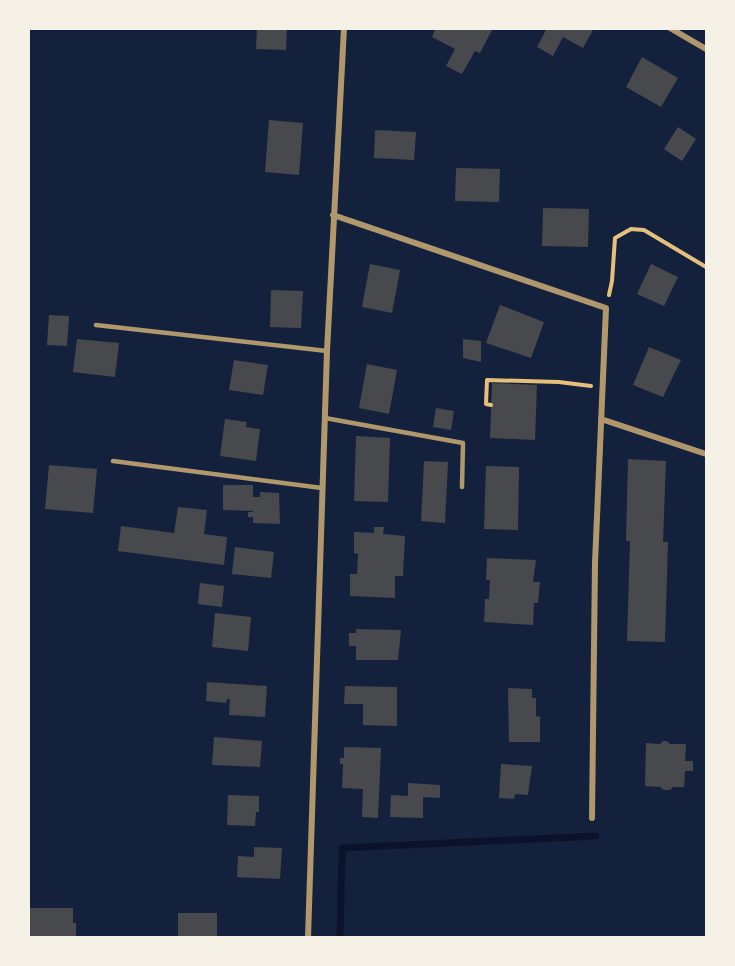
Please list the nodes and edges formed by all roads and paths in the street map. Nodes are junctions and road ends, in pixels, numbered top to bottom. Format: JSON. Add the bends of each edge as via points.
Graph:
{"nodes":[{"id":1,"x":344,"y":28,"type":"edge"},
{"id":2,"x":670,"y":28,"type":"edge"},
{"id":3,"x":706,"y":49,"type":"edge"},
{"id":4,"x":333,"y":215,"type":"junction"},
{"id":5,"x":706,"y":267,"type":"edge"},
{"id":6,"x":606,"y":308,"type":"junction"},
{"id":7,"x":96,"y":325,"type":"dead end"},
{"id":8,"x":327,"y":351,"type":"junction"},
{"id":9,"x":603,"y":388,"type":"junction"},
{"id":10,"x":491,"y":405,"type":"dead end"},
{"id":11,"x":325,"y":418,"type":"junction"},
{"id":12,"x":601,"y":419,"type":"junction"},
{"id":13,"x":706,"y":454,"type":"edge"},
{"id":14,"x":113,"y":461,"type":"dead end"},
{"id":15,"x":462,"y":487,"type":"dead end"},
{"id":16,"x":322,"y":488,"type":"junction"},
{"id":17,"x":592,"y":818,"type":"dead end"},
{"id":18,"x":308,"y":938,"type":"edge"}],
"edges":[{"from":1,"to":4,"type":"street"},
{"from":2,"to":3,"type":"street"},
{"from":4,"to":6,"type":"street"},
{"from":4,"to":8,"type":"street"},
{"from":5,"to":6,"type":"path","via":[[644,230],[631,229],[615,238]]},
{"from":6,"to":9,"type":"street"},
{"from":7,"to":8,"type":"lane"},
{"from":8,"to":11,"type":"street"},
{"from":9,"to":10,"type":"path","via":[[487,380],[486,404]]},
{"from":9,"to":12,"type":"street"},
{"from":11,"to":15,"type":"lane","via":[[463,443]]},
{"from":11,"to":16,"type":"street"},
{"from":12,"to":13,"type":"street"},
{"from":12,"to":17,"type":"street"},
{"from":14,"to":16,"type":"lane"},
{"from":16,"to":18,"type":"street"}]}
